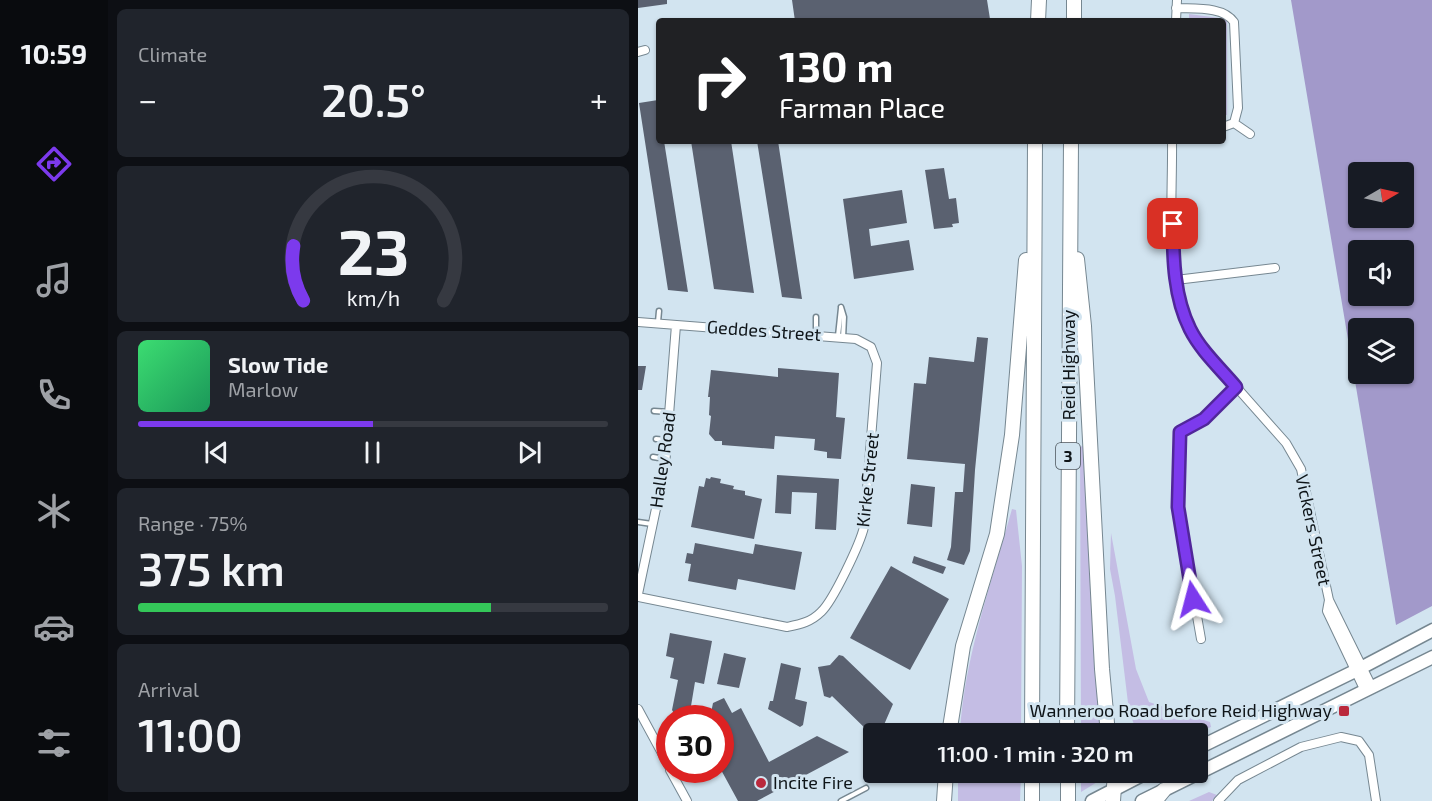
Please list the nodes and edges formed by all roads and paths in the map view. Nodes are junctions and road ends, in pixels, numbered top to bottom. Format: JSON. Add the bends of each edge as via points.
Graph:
{"nodes":[{"id":1,"x":1039,"y":0,"type":"edge"},
{"id":2,"x":1074,"y":0,"type":"edge"},
{"id":3,"x":1177,"y":4,"type":"edge"},
{"id":4,"x":1038,"y":18,"type":"edge"},
{"id":5,"x":1074,"y":18,"type":"edge"},
{"id":6,"x":1234,"y":123,"type":"junction"},
{"id":7,"x":1226,"y":126,"type":"edge"},
{"id":8,"x":1250,"y":134,"type":"dead end"},
{"id":9,"x":1035,"y":144,"type":"edge"},
{"id":10,"x":1071,"y":144,"type":"edge"},
{"id":11,"x":1172,"y":144,"type":"edge"},
{"id":12,"x":1070,"y":179,"type":"junction"},
{"id":13,"x":1033,"y":189,"type":"junction"},
{"id":14,"x":1275,"y":268,"type":"dead end"},
{"id":15,"x":1176,"y":280,"type":"junction"},
{"id":16,"x":659,"y":311,"type":"dead end"},
{"id":17,"x":816,"y":317,"type":"dead end"},
{"id":18,"x":638,"y":322,"type":"edge"},
{"id":19,"x":658,"y":323,"type":"junction"},
{"id":20,"x":676,"y":325,"type":"junction"},
{"id":21,"x":816,"y":335,"type":"junction"},
{"id":22,"x":840,"y":337,"type":"junction"},
{"id":23,"x":877,"y":363,"type":"joint"},
{"id":24,"x":1236,"y":387,"type":"junction"},
{"id":25,"x":654,"y":411,"type":"dead end"},
{"id":26,"x":670,"y":412,"type":"junction"},
{"id":27,"x":656,"y":439,"type":"dead end"},
{"id":28,"x":668,"y":440,"type":"junction"},
{"id":29,"x":653,"y":457,"type":"dead end"},
{"id":30,"x":666,"y":459,"type":"junction"},
{"id":31,"x":638,"y":522,"type":"edge"},
{"id":32,"x":653,"y":524,"type":"junction"},
{"id":33,"x":641,"y":563,"type":"edge"},
{"id":34,"x":638,"y":596,"type":"edge"},
{"id":35,"x":1433,"y":630,"type":"edge"},
{"id":36,"x":1200,"y":639,"type":"dead end"},
{"id":37,"x":1433,"y":657,"type":"edge"},
{"id":38,"x":1359,"y":669,"type":"junction"},
{"id":39,"x":1369,"y":689,"type":"junction"},
{"id":40,"x":638,"y":709,"type":"edge"},
{"id":41,"x":951,"y":723,"type":"edge"},
{"id":42,"x":1032,"y":723,"type":"edge"},
{"id":43,"x":1067,"y":723,"type":"edge"},
{"id":44,"x":1109,"y":723,"type":"edge"},
{"id":45,"x":656,"y":743,"type":"edge"},
{"id":46,"x":1208,"y":743,"type":"edge"},
{"id":47,"x":677,"y":783,"type":"edge"},
{"id":48,"x":946,"y":783,"type":"edge"},
{"id":49,"x":1032,"y":783,"type":"edge"},
{"id":50,"x":1068,"y":783,"type":"edge"},
{"id":51,"x":1132,"y":783,"type":"edge"},
{"id":52,"x":866,"y":788,"type":"dead end"},
{"id":53,"x":1114,"y":795,"type":"edge"},
{"id":54,"x":1159,"y":795,"type":"edge"},
{"id":55,"x":687,"y":801,"type":"edge"},
{"id":56,"x":841,"y":801,"type":"edge"},
{"id":57,"x":946,"y":801,"type":"edge"},
{"id":58,"x":1032,"y":801,"type":"edge"},
{"id":59,"x":1068,"y":801,"type":"edge"},
{"id":60,"x":1092,"y":801,"type":"edge"},
{"id":61,"x":1142,"y":801,"type":"edge"},
{"id":62,"x":1218,"y":801,"type":"edge"},
{"id":63,"x":1376,"y":801,"type":"edge"}],
"edges":[{"from":1,"to":4,"type":"highway"},
{"from":2,"to":5,"type":"highway"},
{"from":3,"to":6,"type":"street","via":[[1221,11],[1234,22],[1238,108]]},
{"from":6,"to":7,"type":"street"},
{"from":6,"to":8,"type":"street"},
{"from":9,"to":13,"type":"highway","name":"Reid Highway","number":"3"},
{"from":10,"to":12,"type":"highway","name":"Reid Highway","number":"3"},
{"from":11,"to":15,"type":"street","name":"Vickers Street"},
{"from":12,"to":43,"type":"highway","name":"Reid Highway","number":"3"},
{"from":12,"to":44,"type":"highway","via":[[1084,326],[1099,622]]},
{"from":13,"to":41,"type":"highway","via":[[1012,435],[999,523],[964,646]]},
{"from":13,"to":42,"type":"highway","name":"Reid Highway","number":"3"},
{"from":14,"to":15,"type":"street"},
{"from":15,"to":24,"type":"street","name":"Vickers Street","via":[[1189,328]]},
{"from":16,"to":19,"type":"lane"},
{"from":17,"to":21,"type":"lane"},
{"from":18,"to":19,"type":"street","name":"Geddes Street"},
{"from":19,"to":20,"type":"street","name":"Geddes Street"},
{"from":20,"to":21,"type":"street","name":"Geddes Street"},
{"from":20,"to":26,"type":"street","name":"Halley Road"},
{"from":21,"to":22,"type":"street","name":"Geddes Street"},
{"from":22,"to":22,"type":"lane","via":[[841,307],[844,317]]},
{"from":22,"to":23,"type":"street","name":"Geddes Street","via":[[856,339],[871,347]]},
{"from":23,"to":34,"type":"street","name":"Kirke Street","via":[[864,527],[860,543],[823,611],[806,623],[787,627]]},
{"from":24,"to":36,"type":"street","via":[[1204,419],[1180,432],[1178,507]]},
{"from":24,"to":38,"type":"street","name":"Vickers Street","via":[[1286,443],[1301,470],[1329,600],[1327,611]]},
{"from":25,"to":26,"type":"lane"},
{"from":26,"to":28,"type":"street","name":"Halley Road"},
{"from":27,"to":28,"type":"lane"},
{"from":28,"to":30,"type":"street","name":"Halley Road"},
{"from":29,"to":30,"type":"lane"},
{"from":30,"to":32,"type":"street","name":"Halley Road"},
{"from":31,"to":32,"type":"lane"},
{"from":32,"to":33,"type":"street","name":"Halley Road"},
{"from":33,"to":34,"type":"street","name":"Halley Road"},
{"from":35,"to":38,"type":"highway"},
{"from":37,"to":39,"type":"highway"},
{"from":38,"to":39,"type":"street","name":"Vickers Street"},
{"from":38,"to":46,"type":"highway"},
{"from":39,"to":54,"type":"highway"},
{"from":40,"to":45,"type":"street"},
{"from":47,"to":55,"type":"street"},
{"from":48,"to":57,"type":"highway"},
{"from":49,"to":58,"type":"highway"},
{"from":50,"to":59,"type":"highway"},
{"from":51,"to":53,"type":"highway"},
{"from":52,"to":56,"type":"lane"},
{"from":53,"to":60,"type":"highway"},
{"from":54,"to":61,"type":"highway"},
{"from":62,"to":63,"type":"street","via":[[1238,780],[1301,747],[1341,737],[1364,745],[1369,754]]}]}
